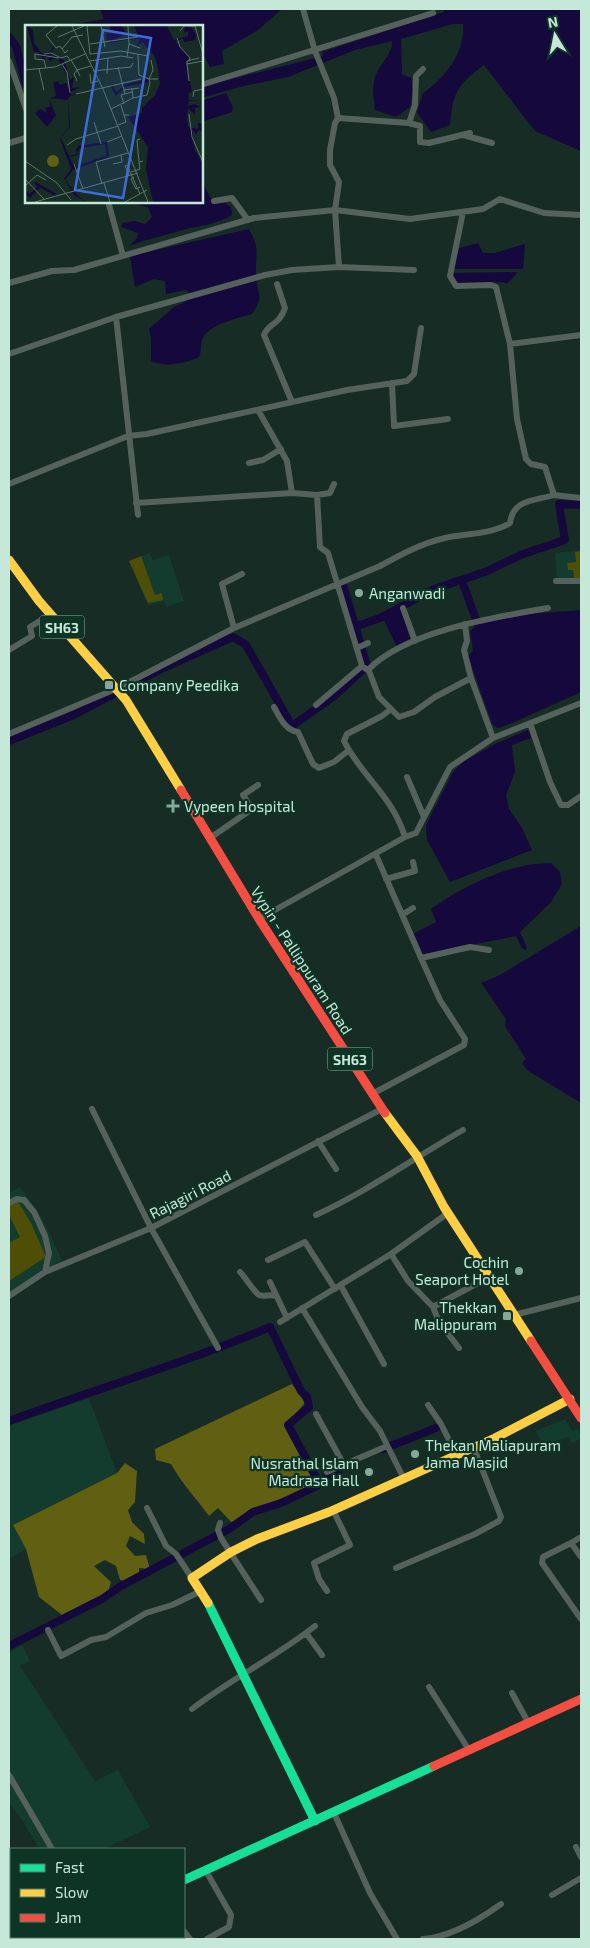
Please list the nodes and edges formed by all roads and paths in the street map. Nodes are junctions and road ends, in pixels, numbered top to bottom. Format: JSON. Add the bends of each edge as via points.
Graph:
{"nodes":[{"id":1,"x":303,"y":9,"type":"edge"},
{"id":2,"x":433,"y":13,"type":"dead end"},
{"id":3,"x":315,"y":52,"type":"junction"},
{"id":4,"x":9,"y":61,"type":"edge"},
{"id":5,"x":423,"y":69,"type":"dead end"},
{"id":6,"x":202,"y":85,"type":"edge"},
{"id":7,"x":25,"y":106,"type":"edge"},
{"id":8,"x":338,"y":118,"type":"junction"},
{"id":9,"x":409,"y":123,"type":"junction"},
{"id":10,"x":25,"y":138,"type":"edge"},
{"id":11,"x":9,"y":143,"type":"edge"},
{"id":12,"x":492,"y":143,"type":"dead end"},
{"id":13,"x":214,"y":201,"type":"dead end"},
{"id":14,"x":108,"y":202,"type":"edge"},
{"id":15,"x":335,"y":210,"type":"junction"},
{"id":16,"x":463,"y":212,"type":"junction"},
{"id":17,"x":581,"y":216,"type":"edge"},
{"id":18,"x":248,"y":220,"type":"junction"},
{"id":19,"x":124,"y":256,"type":"junction"},
{"id":20,"x":339,"y":267,"type":"junction"},
{"id":21,"x":414,"y":270,"type":"dead end"},
{"id":22,"x":9,"y":283,"type":"edge"},
{"id":23,"x":277,"y":284,"type":"dead end"},
{"id":24,"x":116,"y":317,"type":"junction"},
{"id":25,"x":421,"y":328,"type":"dead end"},
{"id":26,"x":581,"y":335,"type":"edge"},
{"id":27,"x":510,"y":344,"type":"junction"},
{"id":28,"x":9,"y":354,"type":"edge"},
{"id":29,"x":392,"y":383,"type":"junction"},
{"id":30,"x":292,"y":402,"type":"junction"},
{"id":31,"x":258,"y":410,"type":"junction"},
{"id":32,"x":448,"y":419,"type":"dead end"},
{"id":33,"x":128,"y":436,"type":"junction"},
{"id":34,"x":280,"y":449,"type":"junction"},
{"id":35,"x":249,"y":463,"type":"dead end"},
{"id":36,"x":9,"y":484,"type":"edge"},
{"id":37,"x":334,"y":484,"type":"dead end"},
{"id":38,"x":292,"y":493,"type":"junction"},
{"id":39,"x":317,"y":495,"type":"junction"},
{"id":40,"x":554,"y":495,"type":"junction"},
{"id":41,"x":581,"y":498,"type":"edge"},
{"id":42,"x":136,"y":503,"type":"junction"},
{"id":43,"x":138,"y":515,"type":"dead end"},
{"id":44,"x":9,"y":560,"type":"edge"},
{"id":45,"x":242,"y":574,"type":"dead end"},
{"id":46,"x":556,"y":581,"type":"dead end"},
{"id":47,"x":581,"y":581,"type":"edge"},
{"id":48,"x":339,"y":583,"type":"junction"},
{"id":49,"x":403,"y":608,"type":"dead end"},
{"id":50,"x":548,"y":608,"type":"dead end"},
{"id":51,"x":51,"y":614,"type":"junction"},
{"id":52,"x":470,"y":623,"type":"junction"},
{"id":53,"x":234,"y":628,"type":"junction"},
{"id":54,"x":415,"y":641,"type":"junction"},
{"id":55,"x":368,"y":643,"type":"dead end"},
{"id":56,"x":357,"y":648,"type":"junction"},
{"id":57,"x":9,"y":650,"type":"edge"},
{"id":58,"x":362,"y":666,"type":"junction"},
{"id":59,"x":368,"y":670,"type":"junction"},
{"id":60,"x":471,"y":678,"type":"junction"},
{"id":61,"x":120,"y":692,"type":"junction"},
{"id":62,"x":581,"y":703,"type":"edge"},
{"id":63,"x":316,"y":705,"type":"dead end"},
{"id":64,"x":274,"y":707,"type":"dead end"},
{"id":65,"x":391,"y":708,"type":"junction"},
{"id":66,"x":530,"y":722,"type":"junction"},
{"id":67,"x":9,"y":734,"type":"edge"},
{"id":68,"x":493,"y":738,"type":"junction"},
{"id":69,"x":348,"y":750,"type":"junction"},
{"id":70,"x":406,"y":777,"type":"dead end"},
{"id":71,"x":258,"y":785,"type":"dead end"},
{"id":72,"x":581,"y":796,"type":"edge"},
{"id":73,"x":424,"y":817,"type":"junction"},
{"id":74,"x":405,"y":837,"type":"junction"},
{"id":75,"x":210,"y":838,"type":"junction"},
{"id":76,"x":376,"y":855,"type":"junction"},
{"id":77,"x":413,"y":862,"type":"dead end"},
{"id":78,"x":386,"y":879,"type":"junction"},
{"id":79,"x":413,"y":908,"type":"dead end"},
{"id":80,"x":402,"y":914,"type":"junction"},
{"id":81,"x":259,"y":919,"type":"junction"},
{"id":82,"x":488,"y":950,"type":"dead end"},
{"id":83,"x":421,"y":958,"type":"junction"},
{"id":84,"x":372,"y":1094,"type":"junction"},
{"id":85,"x":92,"y":1109,"type":"dead end"},
{"id":86,"x":382,"y":1109,"type":"junction"},
{"id":87,"x":463,"y":1130,"type":"dead end"},
{"id":88,"x":318,"y":1141,"type":"junction"},
{"id":89,"x":417,"y":1156,"type":"junction"},
{"id":90,"x":336,"y":1169,"type":"dead end"},
{"id":91,"x":9,"y":1203,"type":"edge"},
{"id":92,"x":448,"y":1213,"type":"junction"},
{"id":93,"x":316,"y":1215,"type":"dead end"},
{"id":94,"x":150,"y":1228,"type":"junction"},
{"id":95,"x":391,"y":1254,"type":"junction"},
{"id":96,"x":268,"y":1260,"type":"dead end"},
{"id":97,"x":45,"y":1272,"type":"junction"},
{"id":98,"x":240,"y":1272,"type":"dead end"},
{"id":99,"x":489,"y":1276,"type":"junction"},
{"id":100,"x":270,"y":1282,"type":"dead end"},
{"id":101,"x":338,"y":1287,"type":"junction"},
{"id":102,"x":9,"y":1296,"type":"edge"},
{"id":103,"x":276,"y":1296,"type":"junction"},
{"id":104,"x":581,"y":1298,"type":"edge"},
{"id":105,"x":433,"y":1306,"type":"junction"},
{"id":106,"x":302,"y":1308,"type":"junction"},
{"id":107,"x":514,"y":1315,"type":"junction"},
{"id":108,"x":287,"y":1318,"type":"junction"},
{"id":109,"x":280,"y":1322,"type":"dead end"},
{"id":110,"x":218,"y":1348,"type":"dead end"},
{"id":111,"x":459,"y":1348,"type":"dead end"},
{"id":112,"x":384,"y":1364,"type":"dead end"},
{"id":113,"x":570,"y":1399,"type":"junction"},
{"id":114,"x":428,"y":1405,"type":"dead end"},
{"id":115,"x":316,"y":1414,"type":"dead end"},
{"id":116,"x":581,"y":1418,"type":"edge"},
{"id":117,"x":474,"y":1446,"type":"junction"},
{"id":118,"x":387,"y":1447,"type":"junction"},
{"id":119,"x":456,"y":1454,"type":"junction"},
{"id":120,"x":344,"y":1465,"type":"junction"},
{"id":121,"x":327,"y":1472,"type":"dead end"},
{"id":122,"x":403,"y":1477,"type":"junction"},
{"id":123,"x":147,"y":1508,"type":"dead end"},
{"id":124,"x":333,"y":1510,"type":"junction"},
{"id":125,"x":220,"y":1523,"type":"dead end"},
{"id":126,"x":581,"y":1536,"type":"edge"},
{"id":127,"x":570,"y":1543,"type":"junction"},
{"id":128,"x":231,"y":1552,"type":"junction"},
{"id":129,"x":581,"y":1557,"type":"edge"},
{"id":130,"x":396,"y":1568,"type":"dead end"},
{"id":131,"x":192,"y":1578,"type":"junction"},
{"id":132,"x":201,"y":1591,"type":"junction"},
{"id":133,"x":327,"y":1591,"type":"dead end"},
{"id":134,"x":261,"y":1600,"type":"dead end"},
{"id":135,"x":581,"y":1619,"type":"edge"},
{"id":136,"x":316,"y":1626,"type":"dead end"},
{"id":137,"x":48,"y":1630,"type":"dead end"},
{"id":138,"x":306,"y":1634,"type":"junction"},
{"id":139,"x":322,"y":1655,"type":"dead end"},
{"id":140,"x":244,"y":1672,"type":"junction"},
{"id":141,"x":429,"y":1688,"type":"dead end"},
{"id":142,"x":512,"y":1693,"type":"dead end"},
{"id":143,"x":581,"y":1699,"type":"edge"},
{"id":144,"x":192,"y":1709,"type":"dead end"},
{"id":145,"x":529,"y":1724,"type":"junction"},
{"id":146,"x":469,"y":1750,"type":"junction"},
{"id":147,"x":9,"y":1774,"type":"edge"},
{"id":148,"x":334,"y":1813,"type":"junction"},
{"id":149,"x":315,"y":1821,"type":"junction"},
{"id":150,"x":576,"y":1847,"type":"dead end"},
{"id":151,"x":51,"y":1848,"type":"edge"},
{"id":152,"x":581,"y":1856,"type":"edge"},
{"id":153,"x":206,"y":1871,"type":"junction"},
{"id":154,"x":581,"y":1878,"type":"edge"},
{"id":155,"x":185,"y":1880,"type":"edge"},
{"id":156,"x":552,"y":1895,"type":"dead end"},
{"id":157,"x":501,"y":1904,"type":"dead end"},
{"id":158,"x":207,"y":1939,"type":"edge"},
{"id":159,"x":397,"y":1939,"type":"edge"},
{"id":160,"x":423,"y":1939,"type":"edge"}],
"edges":[{"from":1,"to":3,"type":"street"},
{"from":2,"to":3,"type":"street"},
{"from":3,"to":6,"type":"street"},
{"from":3,"to":8,"type":"street","via":[[334,98]]},
{"from":4,"to":7,"type":"street"},
{"from":5,"to":9,"type":"street","via":[[416,76],[415,105]]},
{"from":8,"to":9,"type":"street"},
{"from":8,"to":15,"type":"street","via":[[330,150],[330,164],[338,182]]},
{"from":9,"to":12,"type":"street","via":[[420,126],[420,142],[429,143],[466,134]]},
{"from":10,"to":11,"type":"street"},
{"from":13,"to":18,"type":"street","via":[[232,198]]},
{"from":14,"to":19,"type":"street"},
{"from":15,"to":16,"type":"street","via":[[410,219]]},
{"from":15,"to":18,"type":"street"},
{"from":15,"to":20,"type":"street"},
{"from":16,"to":17,"type":"street","via":[[483,209],[500,199],[544,212]]},
{"from":16,"to":27,"type":"street","via":[[450,276],[456,286],[496,287]]},
{"from":18,"to":19,"type":"street"},
{"from":19,"to":22,"type":"street"},
{"from":20,"to":21,"type":"street"},
{"from":20,"to":24,"type":"street","via":[[265,275]]},
{"from":23,"to":30,"type":"street","via":[[285,308],[281,318],[264,335]]},
{"from":24,"to":28,"type":"street"},
{"from":24,"to":33,"type":"street"},
{"from":25,"to":29,"type":"street","via":[[413,377]]},
{"from":26,"to":27,"type":"street"},
{"from":27,"to":40,"type":"street","via":[[517,418],[526,460],[545,467]]},
{"from":29,"to":30,"type":"street"},
{"from":29,"to":32,"type":"street","via":[[394,426]]},
{"from":30,"to":31,"type":"street"},
{"from":31,"to":33,"type":"street"},
{"from":31,"to":34,"type":"street"},
{"from":33,"to":36,"type":"street"},
{"from":33,"to":42,"type":"street"},
{"from":34,"to":35,"type":"street","via":[[262,460]]},
{"from":34,"to":38,"type":"street","via":[[287,462]]},
{"from":37,"to":39,"type":"street","via":[[330,493]]},
{"from":38,"to":39,"type":"street"},
{"from":38,"to":42,"type":"street"},
{"from":39,"to":48,"type":"street","via":[[319,544],[328,553]]},
{"from":40,"to":41,"type":"street"},
{"from":40,"to":48,"type":"street","via":[[518,505],[512,511],[510,523],[500,529],[444,538]]},
{"from":42,"to":43,"type":"street"},
{"from":44,"to":51,"type":"main road","number":"SH63"},
{"from":45,"to":53,"type":"street","via":[[222,584]]},
{"from":46,"to":47,"type":"street"},
{"from":48,"to":53,"type":"street"},
{"from":48,"to":56,"type":"street"},
{"from":49,"to":54,"type":"street"},
{"from":50,"to":52,"type":"street"},
{"from":51,"to":57,"type":"street","via":[[30,627],[32,636]]},
{"from":51,"to":61,"type":"main road","number":"SH63"},
{"from":52,"to":54,"type":"street"},
{"from":52,"to":60,"type":"street","via":[[464,650]]},
{"from":53,"to":61,"type":"street"},
{"from":54,"to":59,"type":"street","via":[[376,661]]},
{"from":55,"to":56,"type":"street"},
{"from":56,"to":58,"type":"street"},
{"from":58,"to":59,"type":"street"},
{"from":58,"to":63,"type":"street"},
{"from":59,"to":65,"type":"street","via":[[379,697]]},
{"from":60,"to":65,"type":"street","via":[[414,712],[399,717]]},
{"from":60,"to":68,"type":"street"},
{"from":61,"to":67,"type":"street"},
{"from":61,"to":75,"type":"main road","name":"Vypin - Pallippuram Road","number":"SH63"},
{"from":62,"to":66,"type":"street"},
{"from":64,"to":69,"type":"street","via":[[284,724],[291,731],[298,732],[318,768],[334,762]]},
{"from":65,"to":69,"type":"street","via":[[346,734],[344,742]]},
{"from":66,"to":68,"type":"street"},
{"from":66,"to":72,"type":"street","via":[[561,805],[568,805]]},
{"from":68,"to":73,"type":"street","via":[[450,767]]},
{"from":69,"to":74,"type":"street","via":[[380,789],[400,820]]},
{"from":70,"to":73,"type":"street"},
{"from":71,"to":75,"type":"street","via":[[243,795],[252,809]]},
{"from":73,"to":74,"type":"street","via":[[416,833]]},
{"from":74,"to":76,"type":"street"},
{"from":75,"to":81,"type":"main road","name":"Vypin - Pallippuram Road","number":"SH63"},
{"from":76,"to":78,"type":"street"},
{"from":76,"to":81,"type":"street"},
{"from":77,"to":78,"type":"street","via":[[415,870]]},
{"from":78,"to":80,"type":"street"},
{"from":79,"to":80,"type":"street"},
{"from":80,"to":83,"type":"street"},
{"from":81,"to":84,"type":"main road","name":"Vypin - Pallippuram Road","number":"SH63"},
{"from":82,"to":83,"type":"street","via":[[470,947]]},
{"from":83,"to":84,"type":"street","via":[[440,1000],[465,1039],[464,1045]]},
{"from":84,"to":86,"type":"main road","name":"Vypin - Pallippuram Road","number":"SH63"},
{"from":85,"to":94,"type":"street"},
{"from":86,"to":88,"type":"street","name":"Rajagiri Road"},
{"from":86,"to":89,"type":"main road","name":"Vypin - Pallippuram Road","number":"SH63"},
{"from":87,"to":89,"type":"street"},
{"from":88,"to":90,"type":"street"},
{"from":88,"to":94,"type":"street","name":"Rajagiri Road"},
{"from":89,"to":92,"type":"main road","name":"Vypin - Pallippuram Road","number":"SH63"},
{"from":89,"to":93,"type":"street","via":[[364,1191]]},
{"from":91,"to":97,"type":"street","via":[[24,1200],[34,1212],[49,1253]]},
{"from":92,"to":95,"type":"street"},
{"from":92,"to":99,"type":"main road","name":"Vypin - Pallippuram Road","number":"SH63"},
{"from":94,"to":97,"type":"street","name":"Rajagiri Road"},
{"from":94,"to":110,"type":"street"},
{"from":95,"to":101,"type":"street"},
{"from":95,"to":105,"type":"street","via":[[408,1281]]},
{"from":96,"to":101,"type":"street","via":[[305,1242]]},
{"from":97,"to":102,"type":"street","name":"Rajagiri Road"},
{"from":98,"to":103,"type":"street","via":[[260,1296]]},
{"from":99,"to":105,"type":"street"},
{"from":99,"to":107,"type":"main road","name":"Vypin - Pallippuram Road","number":"SH63"},
{"from":100,"to":103,"type":"street"},
{"from":101,"to":106,"type":"street"},
{"from":101,"to":112,"type":"street"},
{"from":103,"to":108,"type":"street"},
{"from":104,"to":107,"type":"street"},
{"from":105,"to":111,"type":"street","via":[[439,1322]]},
{"from":106,"to":108,"type":"street"},
{"from":106,"to":118,"type":"street"},
{"from":107,"to":113,"type":"main road","name":"Vypin - Pallippuram Road","number":"SH63"},
{"from":108,"to":109,"type":"street"},
{"from":113,"to":116,"type":"main road","name":"Vypin - Pallippuram Road","number":"SH63"},
{"from":113,"to":117,"type":"main road"},
{"from":114,"to":119,"type":"street"},
{"from":115,"to":120,"type":"street"},
{"from":117,"to":119,"type":"main road"},
{"from":117,"to":130,"type":"street","via":[[501,1517],[499,1521]]},
{"from":118,"to":120,"type":"street"},
{"from":118,"to":122,"type":"street"},
{"from":119,"to":122,"type":"main road"},
{"from":120,"to":121,"type":"street"},
{"from":122,"to":124,"type":"main road"},
{"from":123,"to":131,"type":"street","via":[[166,1546],[178,1556]]},
{"from":124,"to":128,"type":"main road"},
{"from":124,"to":133,"type":"street","via":[[350,1545],[314,1564]]},
{"from":125,"to":128,"type":"street","via":[[221,1538]]},
{"from":126,"to":127,"type":"street"},
{"from":127,"to":129,"type":"street"},
{"from":127,"to":135,"type":"street","via":[[543,1557],[542,1563]]},
{"from":128,"to":131,"type":"main road"},
{"from":128,"to":134,"type":"street"},
{"from":131,"to":132,"type":"main road"},
{"from":132,"to":137,"type":"street","via":[[146,1613],[106,1637],[92,1640],[62,1656]]},
{"from":132,"to":140,"type":"main road","via":[[220,1621]]},
{"from":136,"to":138,"type":"street"},
{"from":138,"to":139,"type":"street"},
{"from":138,"to":140,"type":"street"},
{"from":140,"to":144,"type":"street"},
{"from":140,"to":149,"type":"main road"},
{"from":141,"to":146,"type":"street"},
{"from":142,"to":145,"type":"street"},
{"from":143,"to":145,"type":"main road"},
{"from":145,"to":146,"type":"main road"},
{"from":146,"to":148,"type":"main road"},
{"from":147,"to":151,"type":"street"},
{"from":148,"to":149,"type":"main road"},
{"from":148,"to":159,"type":"street","via":[[370,1893]]},
{"from":149,"to":153,"type":"main road"},
{"from":150,"to":152,"type":"street"},
{"from":153,"to":155,"type":"main road"},
{"from":153,"to":158,"type":"street","via":[[231,1915],[229,1926]]},
{"from":154,"to":156,"type":"street"},
{"from":157,"to":160,"type":"street","via":[[445,1936]]}]}
